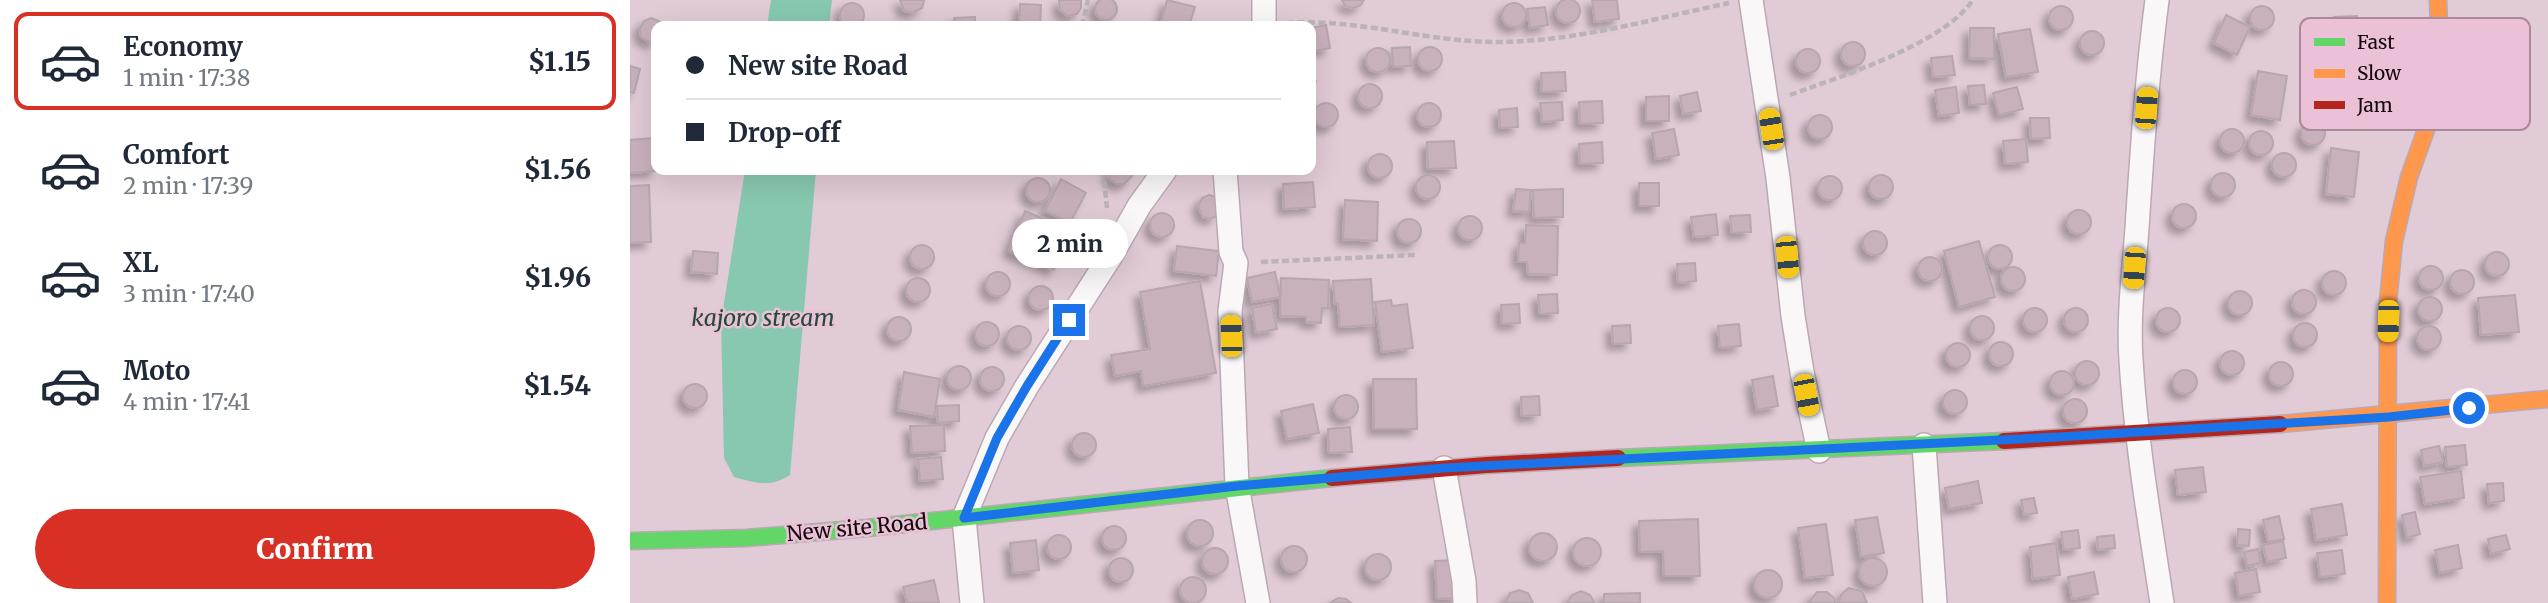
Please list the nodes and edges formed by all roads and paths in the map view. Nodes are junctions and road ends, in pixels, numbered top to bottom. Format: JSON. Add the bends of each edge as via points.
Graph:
{"nodes":[{"id":1,"x":1088,"y":0,"type":"edge"},
{"id":2,"x":1264,"y":0,"type":"edge"},
{"id":3,"x":1973,"y":0,"type":"edge"},
{"id":4,"x":2157,"y":0,"type":"edge"},
{"id":5,"x":2438,"y":0,"type":"edge"},
{"id":6,"x":1740,"y":1,"type":"edge"},
{"id":7,"x":2439,"y":18,"type":"edge"},
{"id":8,"x":1083,"y":21,"type":"edge"},
{"id":9,"x":1265,"y":21,"type":"edge"},
{"id":10,"x":1316,"y":23,"type":"edge"},
{"id":11,"x":1767,"y":104,"type":"junction"},
{"id":12,"x":2426,"y":130,"type":"edge"},
{"id":13,"x":1161,"y":175,"type":"edge"},
{"id":14,"x":1225,"y":175,"type":"edge"},
{"id":15,"x":1416,"y":255,"type":"dead end"},
{"id":16,"x":1236,"y":263,"type":"junction"},
{"id":17,"x":2548,"y":399,"type":"edge"},
{"id":18,"x":2389,"y":417,"type":"junction"},
{"id":19,"x":2139,"y":433,"type":"junction"},
{"id":20,"x":1924,"y":445,"type":"junction"},
{"id":21,"x":1819,"y":451,"type":"junction"},
{"id":22,"x":1444,"y":468,"type":"junction"},
{"id":23,"x":1237,"y":486,"type":"junction"},
{"id":24,"x":964,"y":518,"type":"junction"},
{"id":25,"x":630,"y":541,"type":"edge"},
{"id":26,"x":972,"y":603,"type":"edge"},
{"id":27,"x":1258,"y":603,"type":"edge"},
{"id":28,"x":1465,"y":603,"type":"edge"},
{"id":29,"x":1935,"y":603,"type":"edge"},
{"id":30,"x":2162,"y":603,"type":"edge"},
{"id":31,"x":2386,"y":603,"type":"edge"}],
"edges":[{"from":1,"to":8,"type":"path"},
{"from":2,"to":9,"type":"street"},
{"from":3,"to":11,"type":"path","via":[[1963,14],[1893,56]]},
{"from":4,"to":19,"type":"street","via":[[2133,292],[2131,359]]},
{"from":5,"to":7,"type":"street"},
{"from":6,"to":10,"type":"path","via":[[1617,27],[1496,42]]},
{"from":6,"to":11,"type":"street"},
{"from":11,"to":21,"type":"street","via":[[1801,372]]},
{"from":12,"to":18,"type":"street","via":[[2394,241],[2388,313]]},
{"from":13,"to":24,"type":"street","via":[[997,438]]},
{"from":14,"to":16,"type":"street","via":[[1231,252]]},
{"from":15,"to":16,"type":"path"},
{"from":16,"to":23,"type":"street","via":[[1230,311]]},
{"from":17,"to":18,"type":"street","name":"New site Road"},
{"from":18,"to":19,"type":"street","name":"New site Road"},
{"from":18,"to":31,"type":"street"},
{"from":19,"to":20,"type":"street","name":"New site Road"},
{"from":19,"to":30,"type":"street"},
{"from":20,"to":21,"type":"street","name":"New site Road"},
{"from":20,"to":29,"type":"street"},
{"from":21,"to":22,"type":"street","name":"New site Road"},
{"from":22,"to":23,"type":"street","name":"New site Road"},
{"from":22,"to":28,"type":"street"},
{"from":23,"to":24,"type":"street","name":"New site Road"},
{"from":23,"to":27,"type":"street"},
{"from":24,"to":25,"type":"street","name":"New site Road","via":[[779,536]]},
{"from":24,"to":26,"type":"street"}]}
